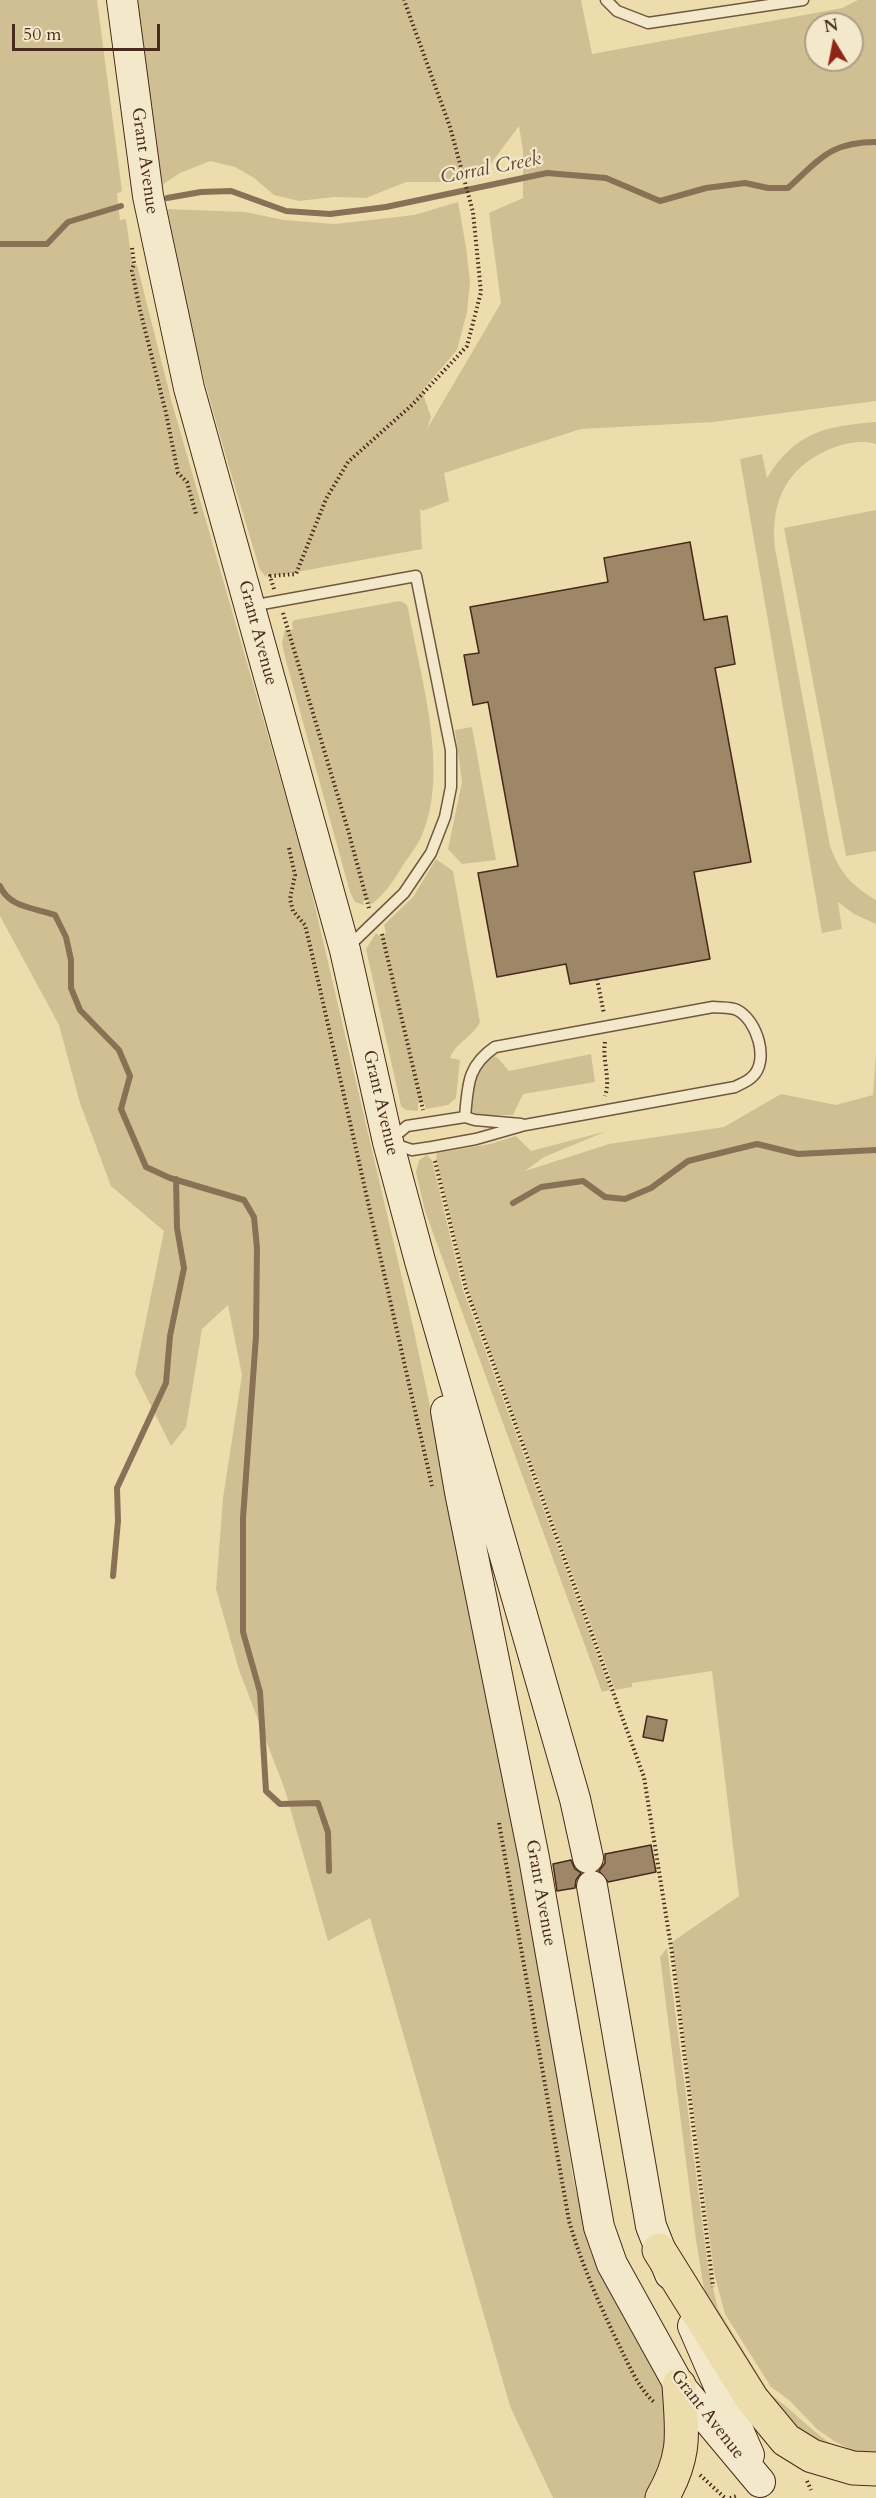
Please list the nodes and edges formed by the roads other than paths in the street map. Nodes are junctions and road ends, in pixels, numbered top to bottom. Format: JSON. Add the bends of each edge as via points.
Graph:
{"nodes":[{"id":1,"x":122,"y":0,"type":"edge"},
{"id":2,"x":606,"y":0,"type":"edge"},
{"id":3,"x":803,"y":0,"type":"edge"},
{"id":4,"x":264,"y":604,"type":"junction"},
{"id":5,"x":345,"y":950,"type":"junction"},
{"id":6,"x":465,"y":1117,"type":"junction"},
{"id":7,"x":525,"y":1125,"type":"junction"},
{"id":8,"x":388,"y":1142,"type":"junction"},
{"id":9,"x":420,"y":1261,"type":"junction"},
{"id":10,"x":659,"y":2250,"type":"junction"},
{"id":11,"x":679,"y":2385,"type":"junction"},
{"id":12,"x":876,"y":2469,"type":"edge"},
{"id":13,"x":755,"y":2492,"type":"edge"},
{"id":14,"x":662,"y":2498,"type":"edge"}],
"edges":[{"from":1,"to":4,"type":"main road","name":"Grant Avenue","via":[[147,196],[189,388]]},
{"from":2,"to":3,"type":"lane","via":[[617,11],[648,23]]},
{"from":4,"to":5,"type":"main road","name":"Grant Avenue"},
{"from":4,"to":5,"type":"lane","via":[[416,576],[451,750],[451,787],[445,818],[431,853],[404,893]]},
{"from":5,"to":8,"type":"main road","name":"Grant Avenue"},
{"from":6,"to":7,"type":"lane"},
{"from":6,"to":7,"type":"lane","via":[[471,1074],[480,1057],[495,1047],[713,1007],[736,1009],[749,1020],[758,1036],[760,1060],[753,1077],[735,1088]]},
{"from":6,"to":8,"type":"lane","via":[[407,1126]]},
{"from":7,"to":8,"type":"lane","via":[[476,1139],[412,1150]]},
{"from":8,"to":9,"type":"main road","name":"Grant Avenue"},
{"from":9,"to":10,"type":"main road","name":"Grant Avenue","via":[[575,1799],[651,2226]]},
{"from":9,"to":11,"type":"main road","name":"Grant Avenue","via":[[600,2227],[612,2264]]},
{"from":10,"to":12,"type":"highway","via":[[752,2399],[786,2440],[812,2456],[853,2468]]},
{"from":10,"to":13,"type":"main road","name":"Grant Avenue","via":[[726,2398]]},
{"from":11,"to":13,"type":"main road","name":"Grant Avenue"},
{"from":11,"to":14,"type":"highway","via":[[680,2459]]}]}
